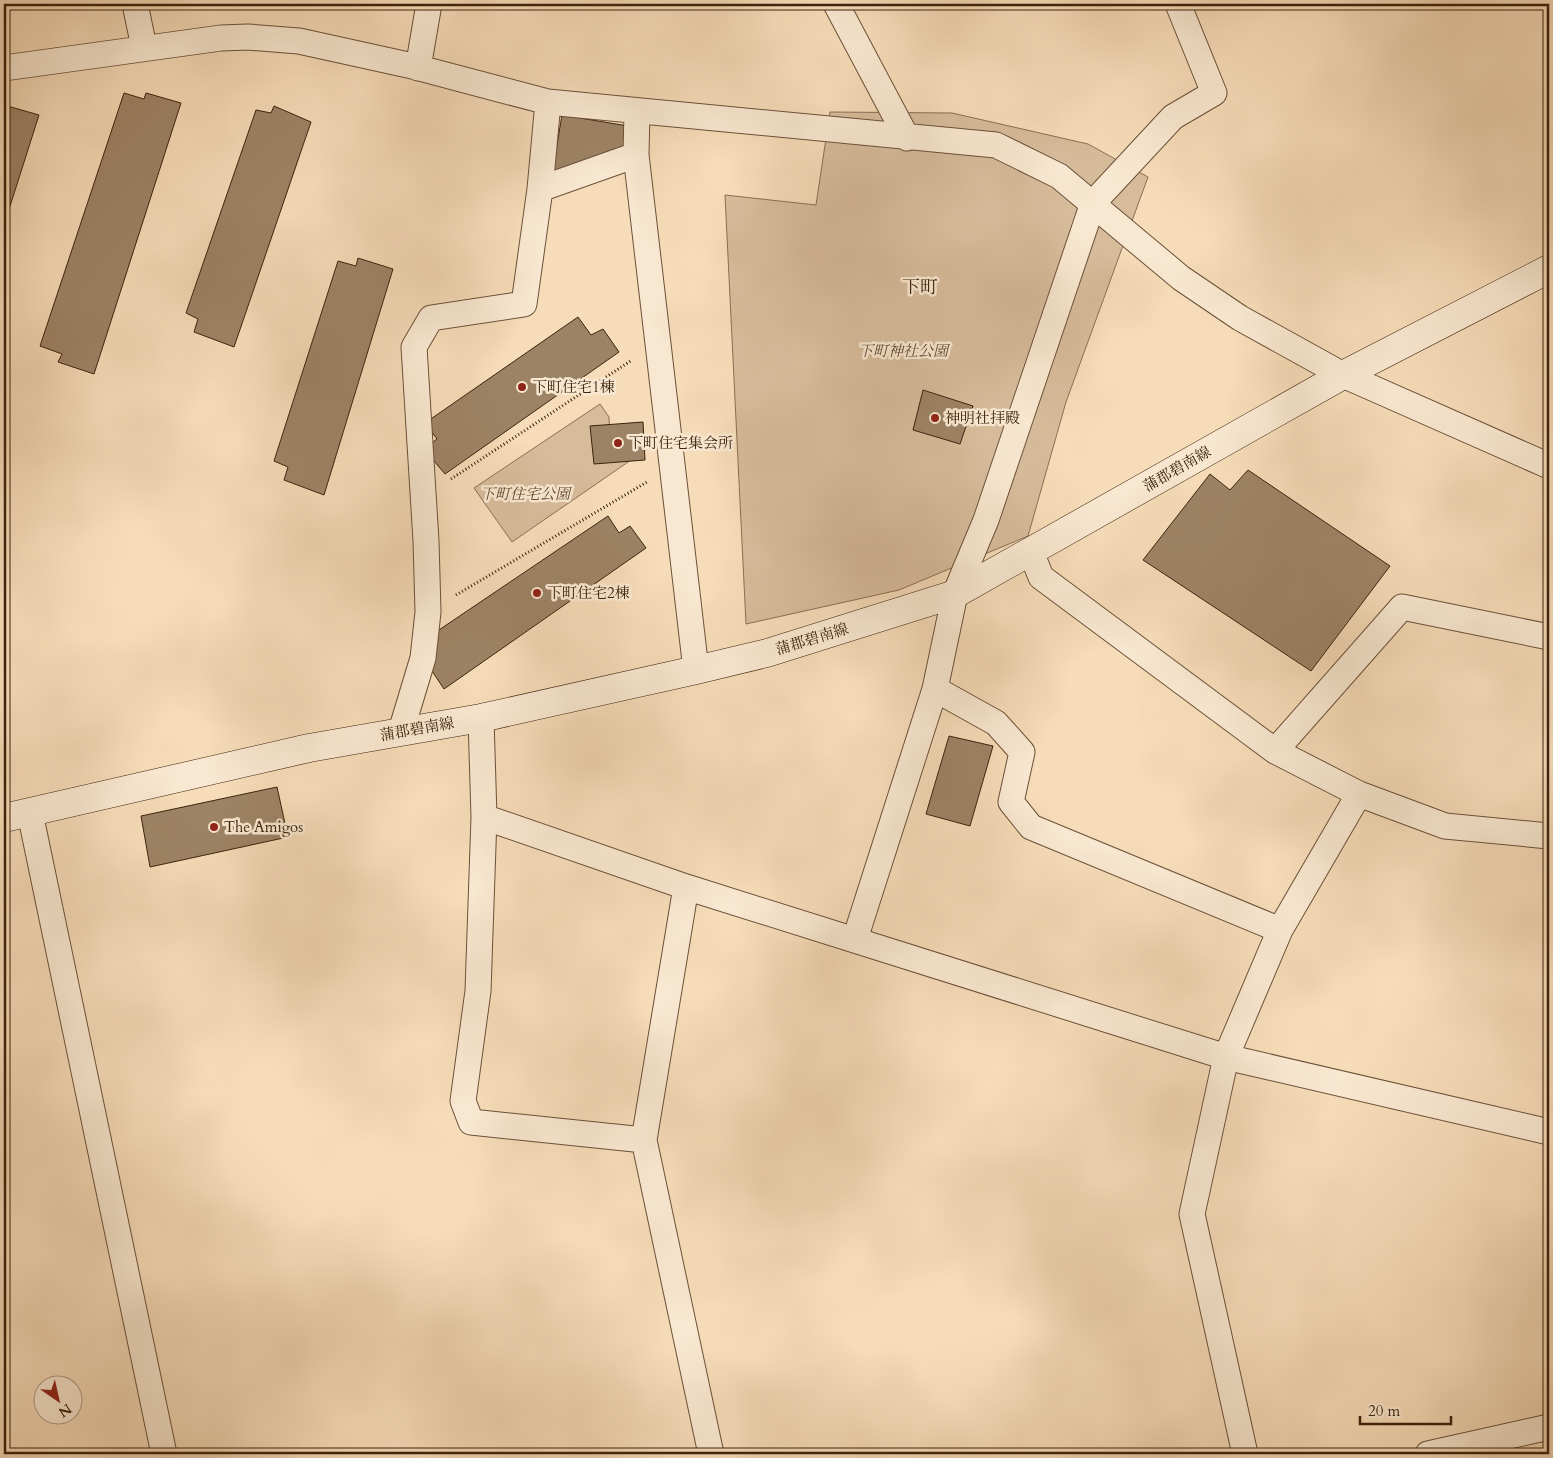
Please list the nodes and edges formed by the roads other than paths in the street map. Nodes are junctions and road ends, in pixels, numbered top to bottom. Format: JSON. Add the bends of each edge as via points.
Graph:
{"nodes":[{"id":1,"x":135,"y":4,"type":"edge"},
{"id":2,"x":429,"y":4,"type":"edge"},
{"id":3,"x":836,"y":4,"type":"edge"},
{"id":4,"x":1178,"y":4,"type":"edge"},
{"id":5,"x":144,"y":46,"type":"junction"},
{"id":6,"x":4,"y":68,"type":"edge"},
{"id":7,"x":418,"y":68,"type":"junction"},
{"id":8,"x":548,"y":102,"type":"junction"},
{"id":9,"x":637,"y":111,"type":"junction"},
{"id":10,"x":907,"y":138,"type":"junction"},
{"id":11,"x":636,"y":155,"type":"junction"},
{"id":12,"x":540,"y":189,"type":"junction"},
{"id":13,"x":1093,"y":203,"type":"junction"},
{"id":14,"x":1549,"y":269,"type":"edge"},
{"id":15,"x":1343,"y":375,"type":"junction"},
{"id":16,"x":1549,"y":466,"type":"edge"},
{"id":17,"x":1031,"y":552,"type":"junction"},
{"id":18,"x":955,"y":594,"type":"junction"},
{"id":19,"x":1549,"y":637,"type":"edge"},
{"id":20,"x":696,"y":670,"type":"junction"},
{"id":21,"x":935,"y":689,"type":"junction"},
{"id":22,"x":481,"y":718,"type":"junction"},
{"id":23,"x":401,"y":731,"type":"junction"},
{"id":24,"x":1276,"y":751,"type":"junction"},
{"id":25,"x":1359,"y":794,"type":"junction"},
{"id":26,"x":17,"y":815,"type":"edge"},
{"id":27,"x":484,"y":817,"type":"junction"},
{"id":28,"x":1549,"y":836,"type":"edge"},
{"id":29,"x":686,"y":887,"type":"junction"},
{"id":30,"x":1280,"y":930,"type":"junction"},
{"id":31,"x":855,"y":939,"type":"junction"},
{"id":32,"x":1226,"y":1057,"type":"junction"},
{"id":33,"x":1549,"y":1132,"type":"edge"},
{"id":34,"x":644,"y":1140,"type":"junction"},
{"id":35,"x":1549,"y":1427,"type":"edge"},
{"id":36,"x":164,"y":1454,"type":"edge"},
{"id":37,"x":711,"y":1454,"type":"edge"},
{"id":38,"x":1245,"y":1454,"type":"edge"},
{"id":39,"x":1428,"y":1454,"type":"edge"}],
"edges":[{"from":1,"to":5,"type":"street"},
{"from":2,"to":7,"type":"street"},
{"from":3,"to":10,"type":"street"},
{"from":4,"to":13,"type":"street","via":[[1214,93],[1173,117]]},
{"from":5,"to":6,"type":"street"},
{"from":5,"to":7,"type":"street","via":[[221,38],[291,40]]},
{"from":7,"to":8,"type":"street"},
{"from":8,"to":9,"type":"street"},
{"from":8,"to":12,"type":"street"},
{"from":9,"to":10,"type":"street"},
{"from":9,"to":11,"type":"street"},
{"from":10,"to":13,"type":"street","via":[[996,145],[1058,176]]},
{"from":11,"to":12,"type":"street"},
{"from":11,"to":20,"type":"street"},
{"from":12,"to":23,"type":"street","via":[[524,304],[431,318],[414,347],[428,612],[423,658]]},
{"from":13,"to":15,"type":"street","via":[[1181,278],[1240,318]]},
{"from":13,"to":18,"type":"street","via":[[986,520]]},
{"from":14,"to":15,"type":"main road","name":"蒲郡碧南線"},
{"from":15,"to":16,"type":"street"},
{"from":15,"to":17,"type":"main road","name":"蒲郡碧南線"},
{"from":17,"to":18,"type":"main road","name":"蒲郡碧南線"},
{"from":17,"to":24,"type":"street","via":[[1041,577]]},
{"from":18,"to":20,"type":"main road","name":"蒲郡碧南線","via":[[767,653]]},
{"from":18,"to":21,"type":"street"},
{"from":19,"to":24,"type":"street","via":[[1402,607]]},
{"from":20,"to":22,"type":"main road","name":"蒲郡碧南線"},
{"from":21,"to":30,"type":"street","via":[[996,723],[1022,752],[1011,802],[1031,826]]},
{"from":21,"to":31,"type":"street"},
{"from":22,"to":23,"type":"main road","name":"蒲郡碧南線"},
{"from":22,"to":27,"type":"street"},
{"from":23,"to":26,"type":"main road","name":"蒲郡碧南線","via":[[308,748]]},
{"from":24,"to":25,"type":"street"},
{"from":25,"to":28,"type":"street","via":[[1446,826]]},
{"from":25,"to":30,"type":"street"},
{"from":26,"to":36,"type":"street"},
{"from":27,"to":29,"type":"street"},
{"from":27,"to":34,"type":"street","via":[[478,991],[463,1101],[471,1122]]},
{"from":29,"to":31,"type":"street"},
{"from":29,"to":34,"type":"street"},
{"from":30,"to":32,"type":"street"},
{"from":31,"to":32,"type":"street"},
{"from":32,"to":33,"type":"street"},
{"from":32,"to":38,"type":"street","via":[[1192,1214]]},
{"from":34,"to":37,"type":"street"},
{"from":35,"to":39,"type":"street"}]}
